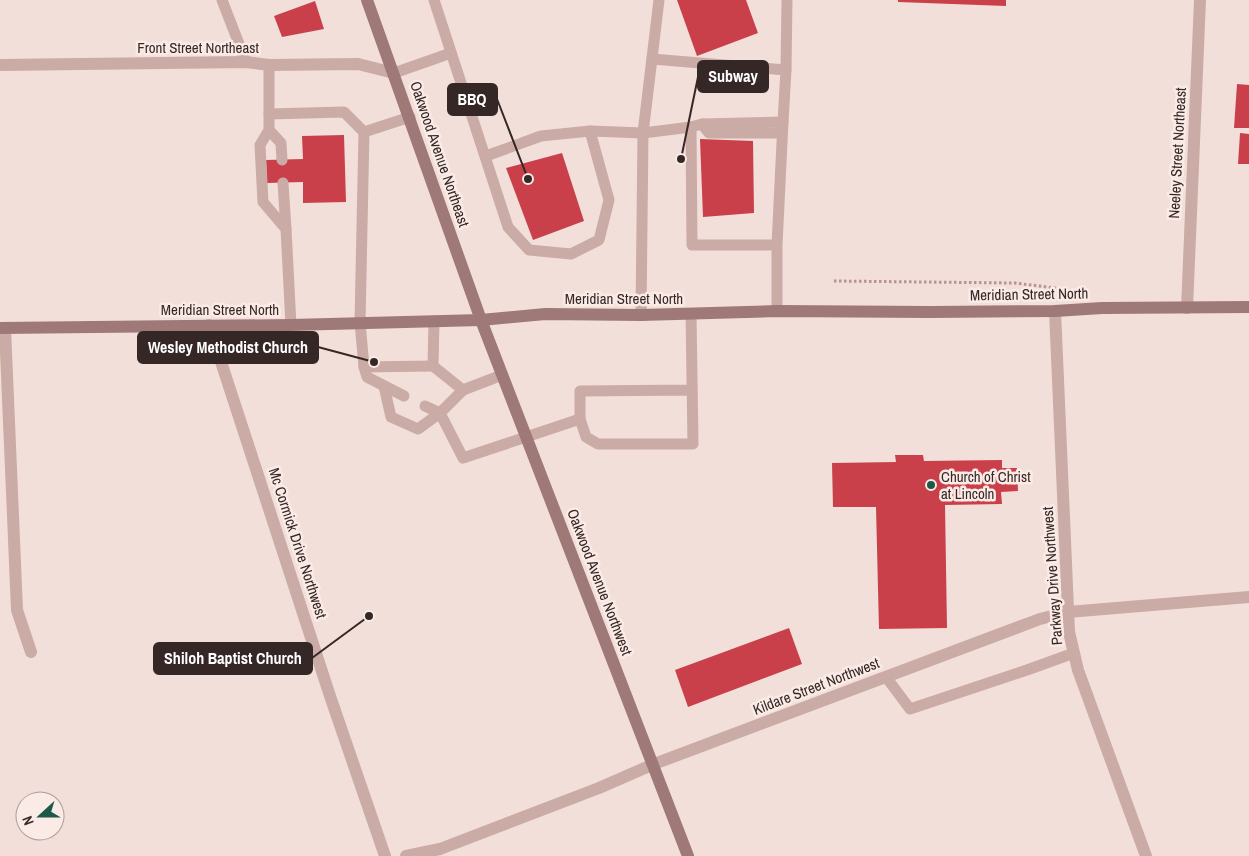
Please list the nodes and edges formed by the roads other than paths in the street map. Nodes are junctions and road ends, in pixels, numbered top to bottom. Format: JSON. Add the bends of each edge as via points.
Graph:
{"nodes":[{"id":1,"x":222,"y":0,"type":"edge"},
{"id":2,"x":367,"y":0,"type":"edge"},
{"id":3,"x":434,"y":0,"type":"edge"},
{"id":4,"x":659,"y":0,"type":"edge"},
{"id":5,"x":787,"y":0,"type":"edge"},
{"id":6,"x":1200,"y":0,"type":"edge"},
{"id":7,"x":451,"y":53,"type":"junction"},
{"id":8,"x":652,"y":59,"type":"junction"},
{"id":9,"x":246,"y":62,"type":"junction"},
{"id":10,"x":0,"y":64,"type":"edge"},
{"id":11,"x":270,"y":65,"type":"junction"},
{"id":12,"x":786,"y":70,"type":"junction"},
{"id":13,"x":394,"y":73,"type":"junction"},
{"id":14,"x":269,"y":114,"type":"junction"},
{"id":15,"x":410,"y":117,"type":"junction"},
{"id":16,"x":696,"y":126,"type":"junction"},
{"id":17,"x":783,"y":127,"type":"junction"},
{"id":18,"x":269,"y":130,"type":"junction"},
{"id":19,"x":590,"y":131,"type":"junction"},
{"id":20,"x":364,"y":132,"type":"junction"},
{"id":21,"x":643,"y":133,"type":"junction"},
{"id":22,"x":486,"y":156,"type":"junction"},
{"id":23,"x":282,"y":160,"type":"dead end"},
{"id":24,"x":283,"y":183,"type":"dead end"},
{"id":25,"x":286,"y":229,"type":"junction"},
{"id":26,"x":777,"y":245,"type":"junction"},
{"id":27,"x":1249,"y":307,"type":"edge"},
{"id":28,"x":1187,"y":308,"type":"junction"},
{"id":29,"x":777,"y":311,"type":"junction"},
{"id":30,"x":1055,"y":311,"type":"junction"},
{"id":31,"x":692,"y":314,"type":"junction"},
{"id":32,"x":641,"y":316,"type":"junction"},
{"id":33,"x":481,"y":320,"type":"junction"},
{"id":34,"x":434,"y":321,"type":"junction"},
{"id":35,"x":360,"y":322,"type":"junction"},
{"id":36,"x":209,"y":325,"type":"junction"},
{"id":37,"x":292,"y":325,"type":"junction"},
{"id":38,"x":3,"y":328,"type":"edge"},
{"id":39,"x":433,"y":366,"type":"junction"},
{"id":40,"x":364,"y":367,"type":"junction"},
{"id":41,"x":502,"y":375,"type":"junction"},
{"id":42,"x":384,"y":386,"type":"junction"},
{"id":43,"x":463,"y":390,"type":"junction"},
{"id":44,"x":692,"y":390,"type":"junction"},
{"id":45,"x":404,"y":396,"type":"dead end"},
{"id":46,"x":425,"y":406,"type":"dead end"},
{"id":47,"x":440,"y":413,"type":"junction"},
{"id":48,"x":580,"y":419,"type":"junction"},
{"id":49,"x":526,"y":436,"type":"junction"},
{"id":50,"x":1249,"y":597,"type":"edge"},
{"id":51,"x":1068,"y":612,"type":"junction"},
{"id":52,"x":31,"y":652,"type":"dead end"},
{"id":53,"x":1074,"y":653,"type":"junction"},
{"id":54,"x":886,"y":677,"type":"junction"},
{"id":55,"x":654,"y":764,"type":"junction"},
{"id":56,"x":385,"y":856,"type":"edge"},
{"id":57,"x":406,"y":856,"type":"edge"},
{"id":58,"x":688,"y":856,"type":"edge"},
{"id":59,"x":1146,"y":856,"type":"edge"}],
"edges":[{"from":1,"to":9,"type":"lane"},
{"from":2,"to":13,"type":"street","name":"Oakwood Avenue Northeast"},
{"from":3,"to":7,"type":"lane"},
{"from":4,"to":8,"type":"lane"},
{"from":5,"to":12,"type":"lane"},
{"from":6,"to":28,"type":"street","name":"Neeley Street Northeast"},
{"from":7,"to":13,"type":"lane"},
{"from":7,"to":22,"type":"lane"},
{"from":8,"to":12,"type":"lane"},
{"from":8,"to":21,"type":"lane"},
{"from":9,"to":10,"type":"street","name":"Front Street Northeast"},
{"from":9,"to":11,"type":"street","name":"Front Street Northeast"},
{"from":11,"to":13,"type":"street","name":"Front Street Northeast","via":[[358,64]]},
{"from":11,"to":14,"type":"lane"},
{"from":12,"to":17,"type":"lane"},
{"from":13,"to":15,"type":"street","name":"Oakwood Avenue Northeast"},
{"from":14,"to":18,"type":"lane"},
{"from":14,"to":20,"type":"lane","via":[[344,112]]},
{"from":15,"to":20,"type":"lane"},
{"from":15,"to":33,"type":"street","name":"Oakwood Avenue Northeast"},
{"from":16,"to":17,"type":"lane","via":[[709,133]]},
{"from":16,"to":21,"type":"lane"},
{"from":16,"to":26,"type":"lane","via":[[692,245]]},
{"from":17,"to":26,"type":"lane"},
{"from":18,"to":23,"type":"lane","via":[[281,143]]},
{"from":18,"to":25,"type":"lane","via":[[260,145],[263,202]]},
{"from":19,"to":21,"type":"lane"},
{"from":19,"to":22,"type":"lane","via":[[541,136]]},
{"from":19,"to":22,"type":"lane","via":[[609,200],[599,240],[570,254],[528,250],[508,227]]},
{"from":20,"to":35,"type":"lane"},
{"from":21,"to":32,"type":"lane"},
{"from":24,"to":25,"type":"lane"},
{"from":25,"to":37,"type":"lane"},
{"from":26,"to":29,"type":"lane"},
{"from":27,"to":28,"type":"street","name":"Meridian Street North"},
{"from":28,"to":30,"type":"street","name":"Meridian Street North"},
{"from":29,"to":30,"type":"street","name":"Meridian Street North"},
{"from":29,"to":31,"type":"street","name":"Meridian Street North"},
{"from":30,"to":51,"type":"street","name":"Parkway Drive Northwest"},
{"from":31,"to":32,"type":"street","name":"Meridian Street North"},
{"from":31,"to":44,"type":"lane"},
{"from":32,"to":33,"type":"street","name":"Meridian Street North","via":[[545,314]]},
{"from":33,"to":34,"type":"street","name":"Meridian Street North"},
{"from":33,"to":41,"type":"street","name":"Oakwood Avenue Northwest"},
{"from":34,"to":35,"type":"street","name":"Meridian Street North"},
{"from":34,"to":39,"type":"lane"},
{"from":35,"to":37,"type":"street","name":"Meridian Street North"},
{"from":35,"to":40,"type":"lane"},
{"from":36,"to":37,"type":"street","name":"Meridian Street North"},
{"from":36,"to":38,"type":"street","name":"Meridian Street North"},
{"from":36,"to":56,"type":"street","name":"Mc Cormick Drive Northwest"},
{"from":38,"to":52,"type":"street","via":[[17,610]]},
{"from":39,"to":40,"type":"lane"},
{"from":39,"to":43,"type":"lane"},
{"from":40,"to":42,"type":"lane","via":[[367,378]]},
{"from":41,"to":43,"type":"lane"},
{"from":41,"to":49,"type":"street","name":"Oakwood Avenue Northwest"},
{"from":42,"to":45,"type":"lane"},
{"from":42,"to":47,"type":"lane","via":[[391,417],[418,429]]},
{"from":43,"to":47,"type":"lane"},
{"from":44,"to":48,"type":"lane","via":[[580,391]]},
{"from":44,"to":48,"type":"lane","via":[[693,444],[598,444],[586,437]]},
{"from":46,"to":47,"type":"lane"},
{"from":47,"to":49,"type":"lane","via":[[463,458]]},
{"from":48,"to":49,"type":"lane"},
{"from":49,"to":55,"type":"street","name":"Oakwood Avenue Northwest"},
{"from":50,"to":51,"type":"street","name":"Kildare Street Northwest"},
{"from":51,"to":53,"type":"street","name":"Parkway Drive Northwest"},
{"from":51,"to":54,"type":"street","name":"Kildare Street Northwest"},
{"from":53,"to":54,"type":"lane","via":[[910,709]]},
{"from":53,"to":59,"type":"street","name":"Parkway Drive Northwest"},
{"from":54,"to":55,"type":"street","name":"Kildare Street Northwest"},
{"from":55,"to":57,"type":"street","name":"Kildare Street Northwest","via":[[440,849]]},
{"from":55,"to":58,"type":"street","name":"Oakwood Avenue Northwest"}]}
